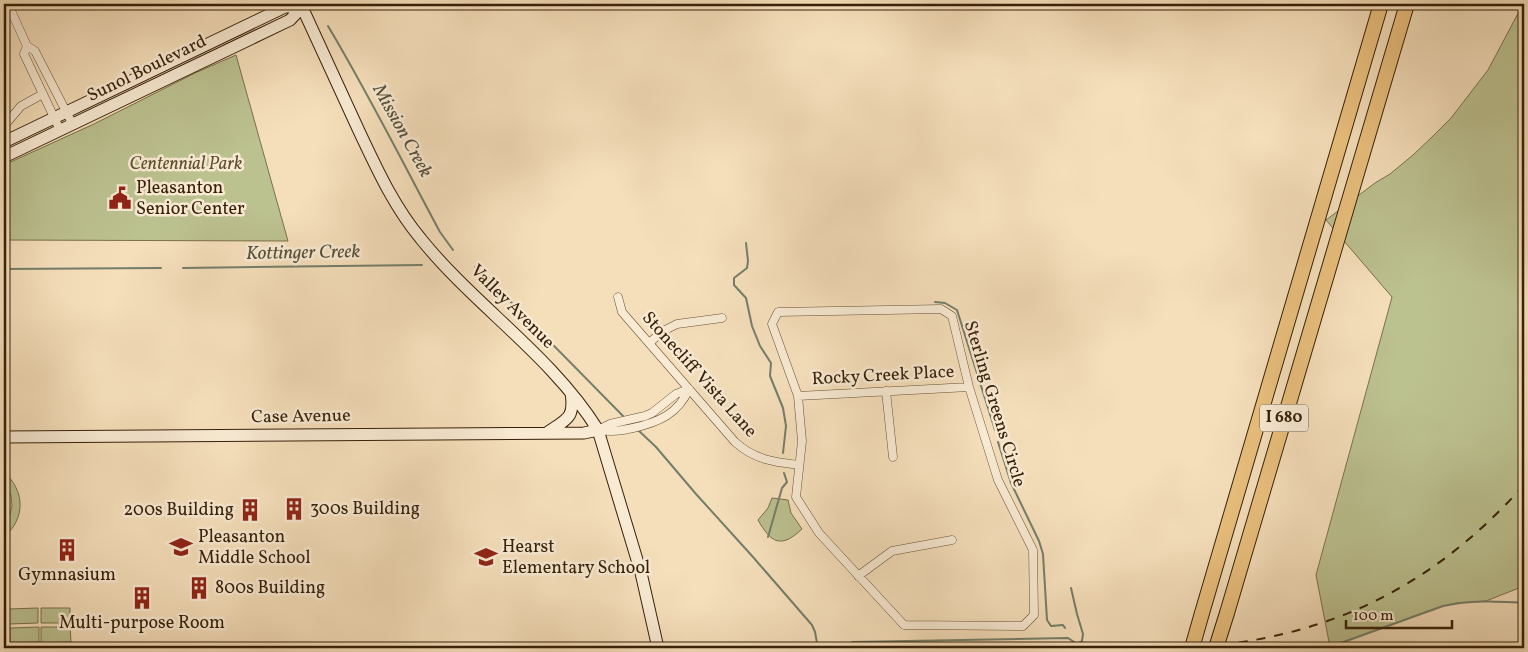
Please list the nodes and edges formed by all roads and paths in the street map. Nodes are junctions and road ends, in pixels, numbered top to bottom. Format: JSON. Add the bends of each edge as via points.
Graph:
{"nodes":[{"id":1,"x":8,"y":4,"type":"edge"},
{"id":2,"x":1375,"y":4,"type":"edge"},
{"id":3,"x":1381,"y":4,"type":"edge"},
{"id":4,"x":1407,"y":4,"type":"edge"},
{"id":5,"x":1415,"y":4,"type":"edge"},
{"id":6,"x":304,"y":5,"type":"edge"},
{"id":7,"x":1401,"y":26,"type":"junction"},
{"id":8,"x":27,"y":46,"type":"junction"},
{"id":9,"x":1359,"y":81,"type":"junction"},
{"id":10,"x":43,"y":94,"type":"junction"},
{"id":11,"x":66,"y":112,"type":"junction"},
{"id":12,"x":54,"y":118,"type":"junction"},
{"id":13,"x":72,"y":124,"type":"junction"},
{"id":14,"x":4,"y":126,"type":"edge"},
{"id":15,"x":60,"y":130,"type":"junction"},
{"id":16,"x":4,"y":142,"type":"edge"},
{"id":17,"x":4,"y":157,"type":"edge"},
{"id":18,"x":618,"y":297,"type":"dead end"},
{"id":19,"x":722,"y":318,"type":"dead end"},
{"id":20,"x":649,"y":343,"type":"junction"},
{"id":21,"x":969,"y":387,"type":"junction"},
{"id":22,"x":689,"y":389,"type":"junction"},
{"id":23,"x":571,"y":391,"type":"junction"},
{"id":24,"x":886,"y":391,"type":"junction"},
{"id":25,"x":798,"y":396,"type":"junction"},
{"id":26,"x":598,"y":430,"type":"junction"},
{"id":27,"x":548,"y":432,"type":"junction"},
{"id":28,"x":4,"y":437,"type":"edge"},
{"id":29,"x":893,"y":457,"type":"dead end"},
{"id":30,"x":799,"y":465,"type":"junction"},
{"id":31,"x":952,"y":540,"type":"dead end"},
{"id":32,"x":858,"y":576,"type":"junction"},
{"id":33,"x":658,"y":648,"type":"edge"},
{"id":34,"x":1192,"y":648,"type":"edge"},
{"id":35,"x":1216,"y":648,"type":"edge"}],
"edges":[{"from":1,"to":8,"type":"street"},
{"from":2,"to":9,"type":"highway"},
{"from":3,"to":9,"type":"highway","number":"I 680"},
{"from":4,"to":7,"type":"highway","number":"I 680"},
{"from":5,"to":7,"type":"highway"},
{"from":6,"to":11,"type":"street","name":"Sunol Boulevard","via":[[285,7]]},
{"from":6,"to":13,"type":"street","name":"Sunol Boulevard","via":[[290,20]]},
{"from":6,"to":23,"type":"street","name":"Valley Avenue","via":[[375,166],[404,218],[434,255]]},
{"from":7,"to":35,"type":"highway","number":"I 680","bridge":true},
{"from":8,"to":10,"type":"street","via":[[24,54]]},
{"from":8,"to":11,"type":"street","via":[[35,51]]},
{"from":9,"to":34,"type":"highway","number":"I 680","bridge":true},
{"from":10,"to":12,"type":"street"},
{"from":10,"to":14,"type":"street","via":[[21,106]]},
{"from":11,"to":12,"type":"street","name":"Sunol Boulevard"},
{"from":11,"to":13,"type":"street"},
{"from":12,"to":15,"type":"street"},
{"from":12,"to":16,"type":"street","name":"Sunol Boulevard"},
{"from":13,"to":15,"type":"street","name":"Sunol Boulevard"},
{"from":15,"to":17,"type":"street","name":"Sunol Boulevard"},
{"from":18,"to":20,"type":"street","name":"Stonecliff Vista Lane","via":[[622,312]]},
{"from":19,"to":20,"type":"street","via":[[676,324]]},
{"from":20,"to":22,"type":"street","name":"Stonecliff Vista Lane"},
{"from":21,"to":24,"type":"street","name":"Rocky Creek Place"},
{"from":21,"to":25,"type":"street","name":"Sterling Greens Circle","via":[[952,316],[941,309],[778,312],[772,324]]},
{"from":21,"to":32,"type":"street","name":"Sterling Greens Circle","via":[[998,480],[1033,550],[1034,615],[1023,626],[904,625]]},
{"from":22,"to":26,"type":"street","name":"Case Avenue","via":[[676,394],[652,413]]},
{"from":22,"to":26,"type":"street","name":"Case Avenue","via":[[684,401],[658,421],[620,431]]},
{"from":22,"to":30,"type":"street","name":"Stonecliff Vista Lane","via":[[745,451],[756,457]]},
{"from":23,"to":26,"type":"street","name":"Valley Avenue"},
{"from":23,"to":27,"type":"street","via":[[572,412],[564,422]]},
{"from":24,"to":25,"type":"street","name":"Rocky Creek Place"},
{"from":24,"to":29,"type":"street"},
{"from":25,"to":30,"type":"street","name":"Sterling Greens Circle","via":[[802,441]]},
{"from":26,"to":27,"type":"street","name":"Case Avenue"},
{"from":26,"to":33,"type":"street","name":"Valley Avenue","via":[[641,573]]},
{"from":27,"to":28,"type":"street","name":"Case Avenue"},
{"from":30,"to":32,"type":"street","name":"Sterling Greens Circle","via":[[796,497],[820,533]]},
{"from":31,"to":32,"type":"street","via":[[892,551]]}]}
